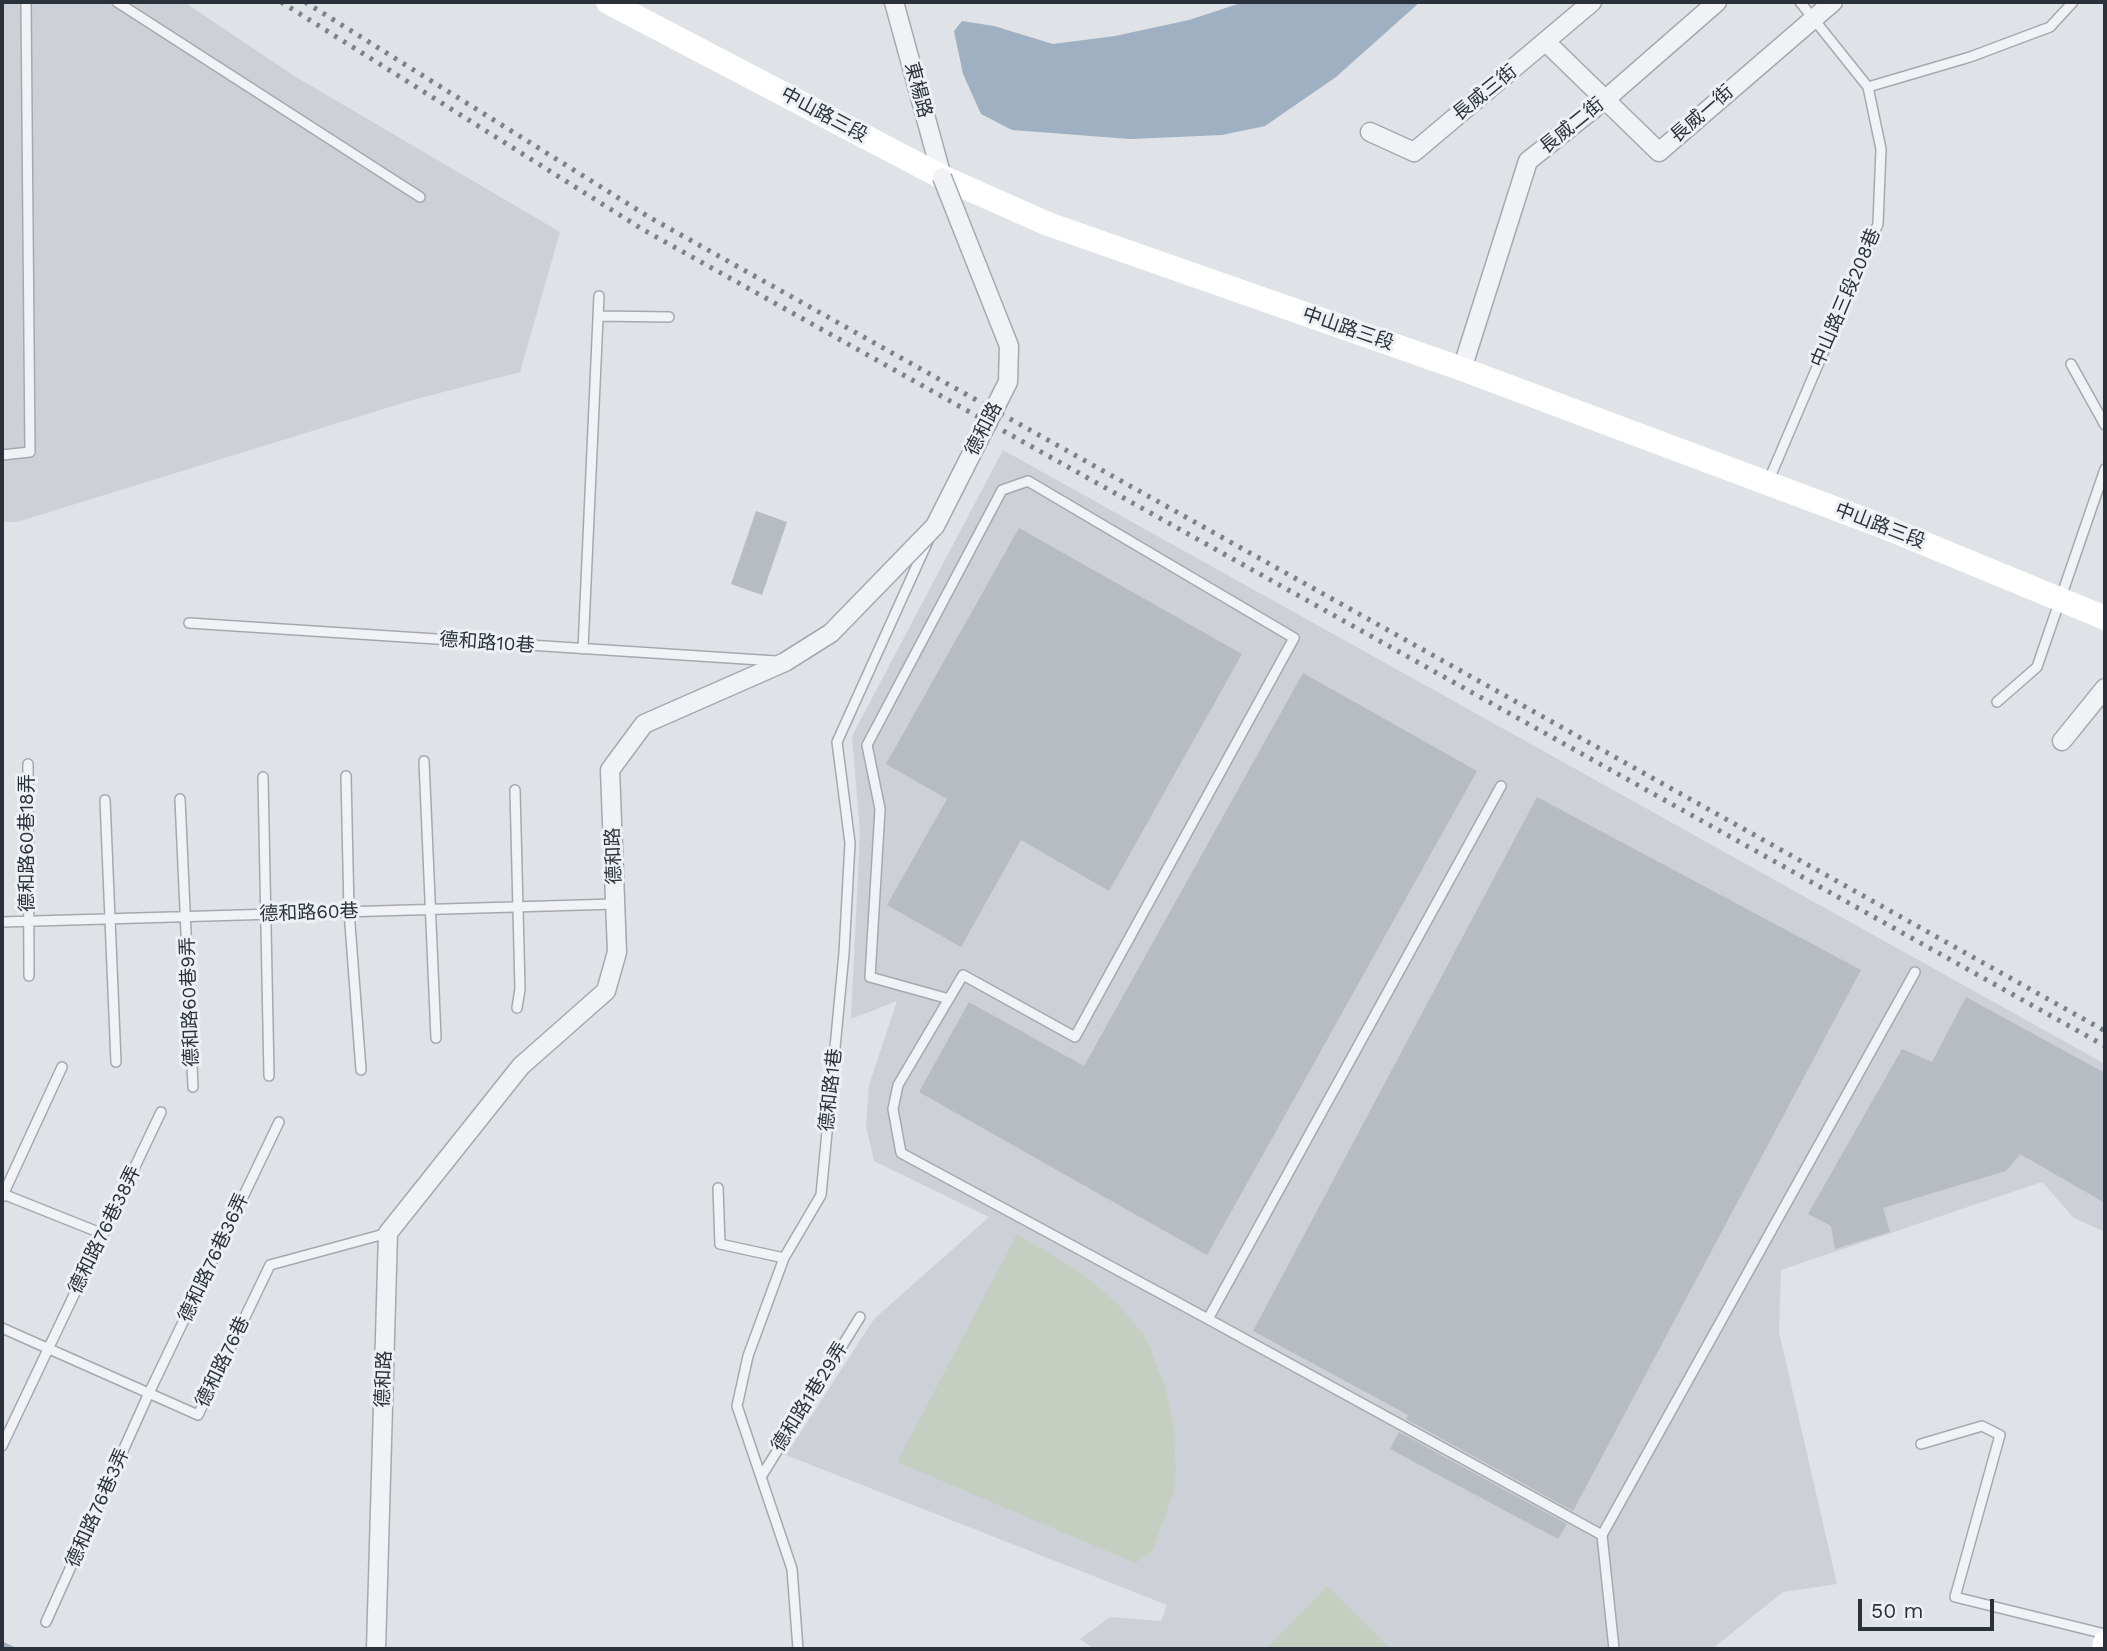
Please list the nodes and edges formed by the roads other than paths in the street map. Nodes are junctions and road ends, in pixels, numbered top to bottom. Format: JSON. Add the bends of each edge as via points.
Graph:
{"nodes":[{"id":1,"x":26,"y":2,"type":"edge"},
{"id":2,"x":117,"y":2,"type":"edge"},
{"id":3,"x":608,"y":2,"type":"edge"},
{"id":4,"x":894,"y":2,"type":"edge"},
{"id":5,"x":1592,"y":2,"type":"edge"},
{"id":6,"x":1717,"y":2,"type":"edge"},
{"id":7,"x":1800,"y":2,"type":"edge"},
{"id":8,"x":1833,"y":2,"type":"edge"},
{"id":9,"x":2073,"y":2,"type":"edge"},
{"id":10,"x":1813,"y":18,"type":"junction"},
{"id":11,"x":1547,"y":43,"type":"junction"},
{"id":12,"x":1868,"y":87,"type":"junction"},
{"id":13,"x":1607,"y":98,"type":"junction"},
{"id":14,"x":1370,"y":132,"type":"dead end"},
{"id":15,"x":942,"y":177,"type":"junction"},
{"id":16,"x":420,"y":197,"type":"dead end"},
{"id":17,"x":599,"y":296,"type":"dead end"},
{"id":18,"x":598,"y":316,"type":"junction"},
{"id":19,"x":669,"y":317,"type":"dead end"},
{"id":20,"x":2071,"y":364,"type":"dead end"},
{"id":21,"x":1462,"y":369,"type":"junction"},
{"id":22,"x":2105,"y":425,"type":"edge"},
{"id":23,"x":2,"y":455,"type":"edge"},
{"id":24,"x":2105,"y":469,"type":"edge"},
{"id":25,"x":1768,"y":484,"type":"junction"},
{"id":26,"x":935,"y":526,"type":"junction"},
{"id":27,"x":2060,"y":599,"type":"junction"},
{"id":28,"x":2105,"y":618,"type":"edge"},
{"id":29,"x":189,"y":623,"type":"dead end"},
{"id":30,"x":583,"y":649,"type":"junction"},
{"id":31,"x":785,"y":662,"type":"junction"},
{"id":32,"x":2105,"y":688,"type":"edge"},
{"id":33,"x":1997,"y":702,"type":"dead end"},
{"id":34,"x":2062,"y":741,"type":"dead end"},
{"id":35,"x":424,"y":761,"type":"dead end"},
{"id":36,"x":28,"y":764,"type":"dead end"},
{"id":37,"x":346,"y":776,"type":"dead end"},
{"id":38,"x":263,"y":777,"type":"dead end"},
{"id":39,"x":1501,"y":786,"type":"dead end"},
{"id":40,"x":515,"y":790,"type":"dead end"},
{"id":41,"x":180,"y":799,"type":"dead end"},
{"id":42,"x":105,"y":800,"type":"dead end"},
{"id":43,"x":615,"y":904,"type":"junction"},
{"id":44,"x":516,"y":907,"type":"junction"},
{"id":45,"x":432,"y":909,"type":"junction"},
{"id":46,"x":349,"y":911,"type":"junction"},
{"id":47,"x":267,"y":914,"type":"junction"},
{"id":48,"x":186,"y":917,"type":"junction"},
{"id":49,"x":109,"y":919,"type":"junction"},
{"id":50,"x":27,"y":921,"type":"junction"},
{"id":51,"x":2,"y":922,"type":"edge"},
{"id":52,"x":1915,"y":972,"type":"dead end"},
{"id":53,"x":29,"y":976,"type":"dead end"},
{"id":54,"x":949,"y":999,"type":"junction"},
{"id":55,"x":517,"y":1008,"type":"dead end"},
{"id":56,"x":436,"y":1038,"type":"dead end"},
{"id":57,"x":116,"y":1062,"type":"dead end"},
{"id":58,"x":62,"y":1067,"type":"dead end"},
{"id":59,"x":361,"y":1070,"type":"dead end"},
{"id":60,"x":268,"y":1076,"type":"dead end"},
{"id":61,"x":193,"y":1087,"type":"dead end"},
{"id":62,"x":161,"y":1112,"type":"dead end"},
{"id":63,"x":279,"y":1122,"type":"dead end"},
{"id":64,"x":718,"y":1188,"type":"dead end"},
{"id":65,"x":2,"y":1195,"type":"edge"},
{"id":66,"x":388,"y":1233,"type":"junction"},
{"id":67,"x":103,"y":1234,"type":"junction"},
{"id":68,"x":784,"y":1258,"type":"junction"},
{"id":69,"x":860,"y":1317,"type":"dead end"},
{"id":70,"x":1208,"y":1319,"type":"junction"},
{"id":71,"x":2,"y":1328,"type":"edge"},
{"id":72,"x":48,"y":1349,"type":"junction"},
{"id":73,"x":149,"y":1393,"type":"junction"},
{"id":74,"x":1921,"y":1444,"type":"dead end"},
{"id":75,"x":2,"y":1446,"type":"edge"},
{"id":76,"x":761,"y":1477,"type":"junction"},
{"id":77,"x":1602,"y":1535,"type":"junction"},
{"id":78,"x":46,"y":1622,"type":"dead end"},
{"id":79,"x":2105,"y":1634,"type":"edge"},
{"id":80,"x":2105,"y":1643,"type":"edge"},
{"id":81,"x":376,"y":1649,"type":"edge"},
{"id":82,"x":798,"y":1649,"type":"edge"},
{"id":83,"x":1614,"y":1649,"type":"edge"},
{"id":84,"x":2104,"y":1649,"type":"edge"}],
"edges":[{"from":1,"to":23,"type":"lane","via":[[30,452]]},
{"from":2,"to":16,"type":"lane"},
{"from":3,"to":15,"type":"street","name":"中山路三段"},
{"from":4,"to":15,"type":"street","name":"東楊路"},
{"from":5,"to":11,"type":"street","name":"長威三街"},
{"from":6,"to":13,"type":"street","name":"長威二街"},
{"from":7,"to":10,"type":"lane","name":"中山路三段208巷"},
{"from":8,"to":10,"type":"street","name":"長威一街"},
{"from":9,"to":12,"type":"lane","via":[[2050,27]]},
{"from":10,"to":12,"type":"lane","name":"中山路三段208巷"},
{"from":10,"to":13,"type":"street","name":"長威一街","via":[[1659,152]]},
{"from":11,"to":13,"type":"street","name":"長威一街"},
{"from":11,"to":14,"type":"street","name":"長威三街","via":[[1414,152]]},
{"from":12,"to":25,"type":"lane","name":"中山路三段208巷","via":[[1881,149],[1878,224]]},
{"from":13,"to":21,"type":"street","name":"長威二街","via":[[1528,161]]},
{"from":15,"to":21,"type":"street","name":"中山路三段","via":[[1048,224]]},
{"from":15,"to":26,"type":"street","name":"德和路","bridge":true,"via":[[1009,346],[1008,382]]},
{"from":17,"to":18,"type":"lane"},
{"from":18,"to":19,"type":"lane"},
{"from":18,"to":30,"type":"lane"},
{"from":20,"to":22,"type":"lane"},
{"from":21,"to":25,"type":"street","name":"中山路三段"},
{"from":24,"to":27,"type":"lane"},
{"from":25,"to":27,"type":"street","name":"中山路三段"},
{"from":26,"to":31,"type":"street","name":"德和路","bridge":true,"via":[[831,633]]},
{"from":26,"to":68,"type":"lane","name":"德和路1巷","via":[[837,743],[850,844],[821,1195]]},
{"from":27,"to":28,"type":"street","name":"中山路三段"},
{"from":27,"to":33,"type":"lane","via":[[2036,667]]},
{"from":29,"to":30,"type":"lane","name":"德和路10巷"},
{"from":30,"to":31,"type":"lane","name":"德和路10巷"},
{"from":31,"to":43,"type":"street","name":"德和路","via":[[643,724],[610,770]]},
{"from":32,"to":34,"type":"street"},
{"from":35,"to":45,"type":"lane"},
{"from":36,"to":50,"type":"lane","name":"德和路60巷18弄"},
{"from":37,"to":46,"type":"lane"},
{"from":38,"to":47,"type":"lane"},
{"from":39,"to":70,"type":"lane"},
{"from":40,"to":44,"type":"lane"},
{"from":41,"to":48,"type":"lane","name":"德和路60巷9弄"},
{"from":42,"to":49,"type":"lane"},
{"from":43,"to":44,"type":"lane","name":"德和路60巷"},
{"from":43,"to":66,"type":"street","name":"德和路","via":[[617,952],[606,991],[521,1066]]},
{"from":44,"to":45,"type":"lane","name":"德和路60巷"},
{"from":44,"to":55,"type":"lane"},
{"from":45,"to":46,"type":"lane","name":"德和路60巷"},
{"from":45,"to":56,"type":"lane"},
{"from":46,"to":47,"type":"lane","name":"德和路60巷"},
{"from":46,"to":59,"type":"lane"},
{"from":47,"to":48,"type":"lane","name":"德和路60巷"},
{"from":47,"to":60,"type":"lane"},
{"from":48,"to":49,"type":"lane","name":"德和路60巷"},
{"from":48,"to":61,"type":"lane","name":"德和路60巷9弄"},
{"from":49,"to":50,"type":"lane","name":"德和路60巷"},
{"from":49,"to":57,"type":"lane"},
{"from":50,"to":51,"type":"lane","name":"德和路60巷"},
{"from":50,"to":53,"type":"lane","name":"德和路60巷18弄"},
{"from":52,"to":77,"type":"lane"},
{"from":54,"to":54,"type":"lane","via":[[963,975],[1075,1037],[1294,638],[1028,481],[1002,490],[867,746],[880,809],[870,976]]},
{"from":54,"to":70,"type":"lane","via":[[898,1086],[892,1109],[901,1153]]},
{"from":58,"to":65,"type":"lane"},
{"from":62,"to":67,"type":"lane","name":"德和路76巷38弄"},
{"from":63,"to":73,"type":"lane","name":"德和路76巷36弄"},
{"from":64,"to":68,"type":"lane","via":[[720,1244]]},
{"from":65,"to":67,"type":"lane"},
{"from":66,"to":73,"type":"lane","name":"德和路76巷","via":[[270,1265],[198,1415]]},
{"from":66,"to":81,"type":"street","name":"德和路"},
{"from":67,"to":72,"type":"lane","name":"德和路76巷38弄"},
{"from":68,"to":76,"type":"lane","name":"德和路1巷","via":[[748,1356],[737,1406]]},
{"from":69,"to":76,"type":"lane","name":"德和路1巷29弄"},
{"from":70,"to":77,"type":"lane"},
{"from":71,"to":72,"type":"lane","name":"德和路76巷"},
{"from":72,"to":73,"type":"lane","name":"德和路76巷"},
{"from":72,"to":75,"type":"lane","name":"德和路76巷38弄"},
{"from":73,"to":78,"type":"lane","name":"德和路76巷3弄"},
{"from":74,"to":79,"type":"lane","via":[[1982,1426],[2000,1435],[1955,1597]]},
{"from":76,"to":82,"type":"lane","name":"德和路1巷","via":[[792,1569]]},
{"from":77,"to":83,"type":"lane"},
{"from":80,"to":84,"type":"street"}]}
